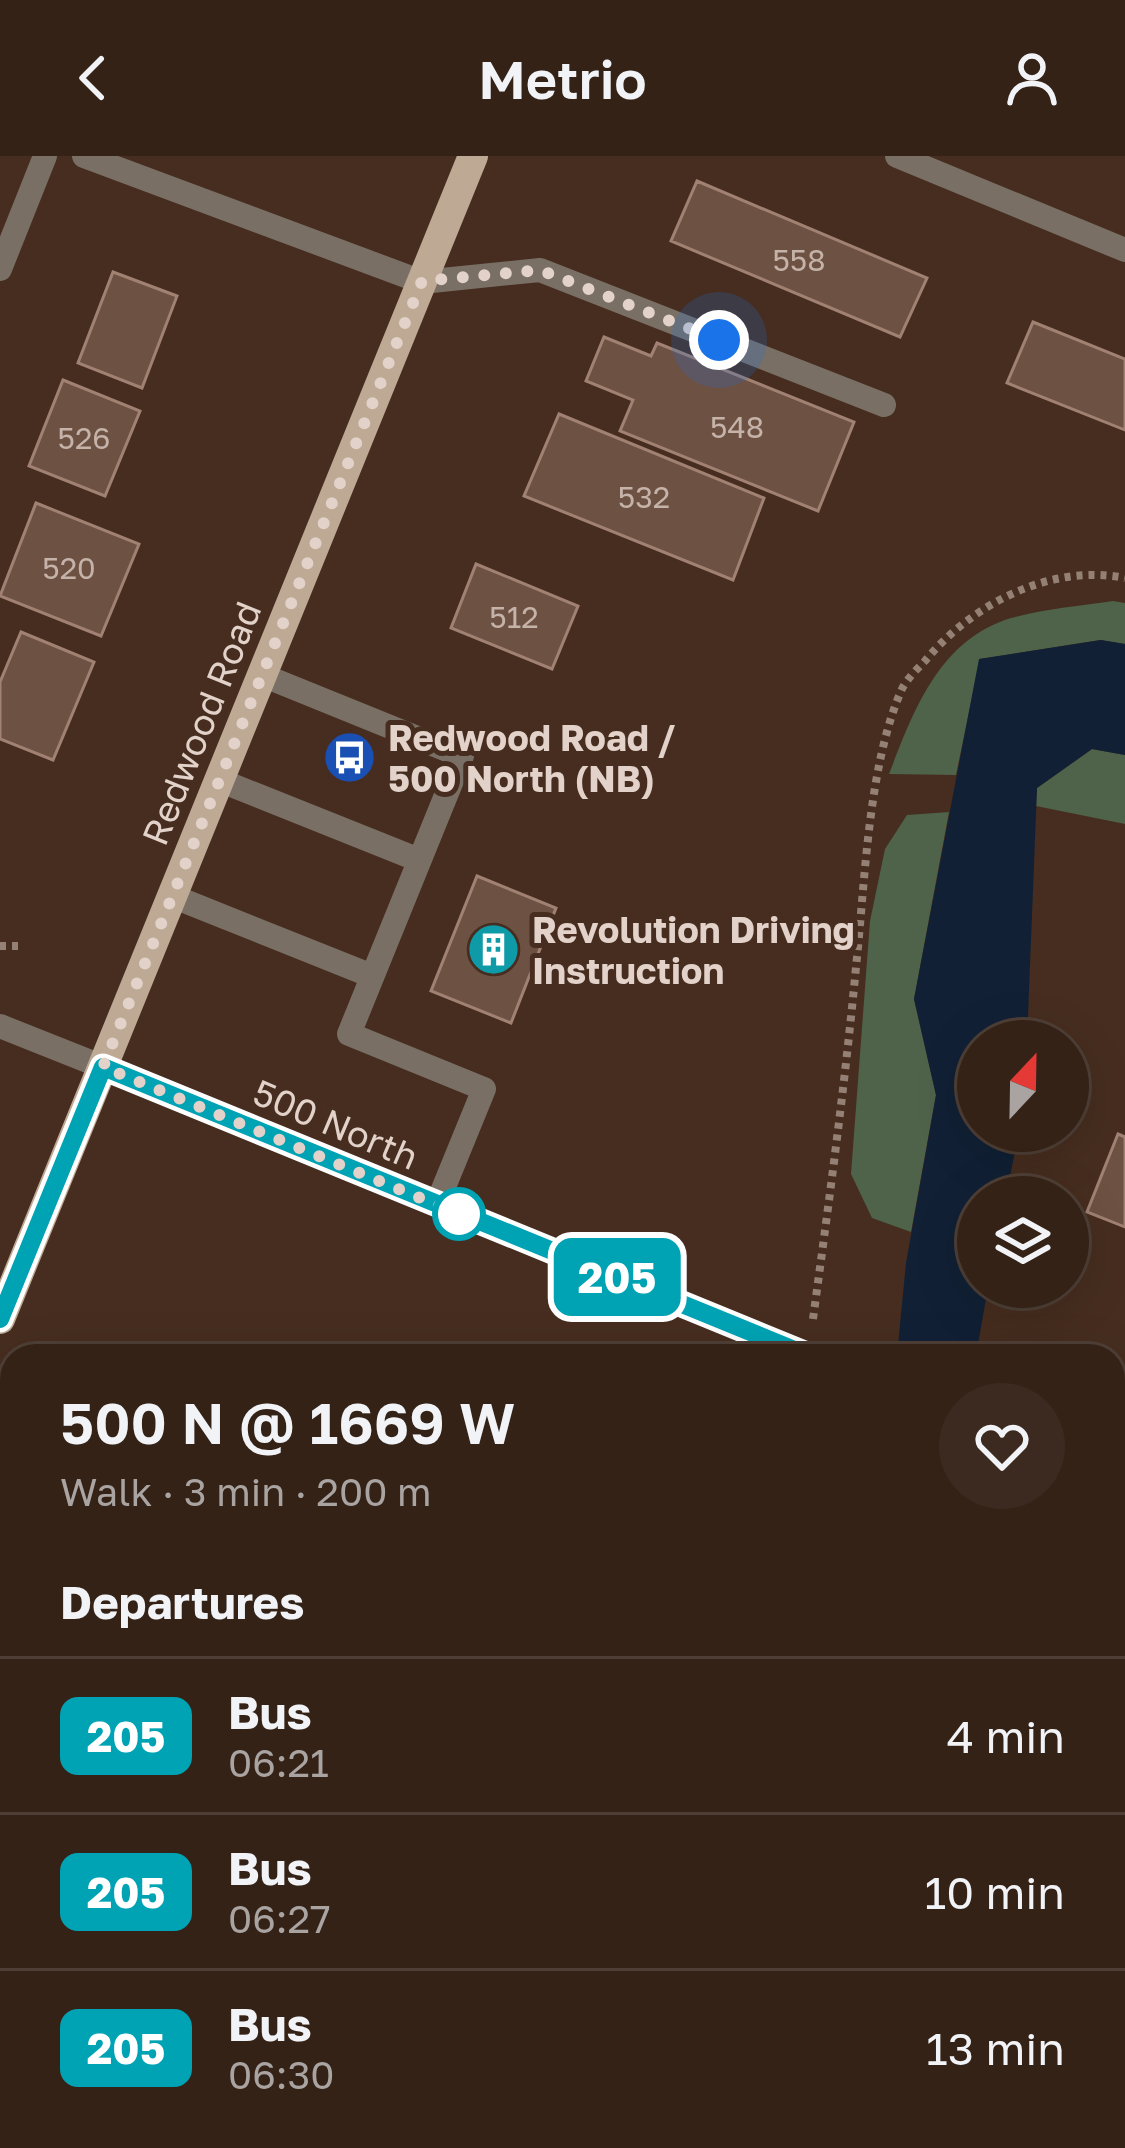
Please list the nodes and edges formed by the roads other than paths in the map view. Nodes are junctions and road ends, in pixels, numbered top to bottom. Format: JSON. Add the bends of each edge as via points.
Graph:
{"nodes":[{"id":1,"x":46,"y":156,"type":"edge"},
{"id":2,"x":84,"y":156,"type":"edge"},
{"id":3,"x":473,"y":156,"type":"edge"},
{"id":4,"x":897,"y":156,"type":"edge"},
{"id":5,"x":1125,"y":250,"type":"edge"},
{"id":6,"x":0,"y":268,"type":"edge"},
{"id":7,"x":422,"y":281,"type":"junction"},
{"id":8,"x":884,"y":405,"type":"dead end"},
{"id":9,"x":262,"y":675,"type":"junction"},
{"id":10,"x":219,"y":780,"type":"junction"},
{"id":11,"x":419,"y":860,"type":"junction"},
{"id":12,"x":172,"y":896,"type":"junction"},
{"id":13,"x":372,"y":976,"type":"junction"},
{"id":14,"x":0,"y":1026,"type":"edge"},
{"id":15,"x":103,"y":1067,"type":"junction"},
{"id":16,"x":436,"y":1204,"type":"junction"},
{"id":17,"x":0,"y":1319,"type":"edge"},
{"id":18,"x":757,"y":1344,"type":"edge"}],
"edges":[{"from":1,"to":6,"type":"street"},
{"from":2,"to":7,"type":"street"},
{"from":3,"to":7,"type":"main road","name":"Redwood Road"},
{"from":4,"to":5,"type":"street"},
{"from":7,"to":8,"type":"street","via":[[540,270]]},
{"from":7,"to":9,"type":"main road","name":"Redwood Road"},
{"from":9,"to":10,"type":"main road","name":"Redwood Road"},
{"from":9,"to":11,"type":"street","via":[[462,756]]},
{"from":10,"to":11,"type":"street"},
{"from":10,"to":12,"type":"main road","name":"Redwood Road"},
{"from":11,"to":13,"type":"street"},
{"from":12,"to":13,"type":"street"},
{"from":12,"to":15,"type":"main road","name":"Redwood Road"},
{"from":13,"to":16,"type":"street","via":[[349,1034],[484,1089]]},
{"from":14,"to":15,"type":"street","name":"500 North"},
{"from":15,"to":16,"type":"street","name":"500 North"},
{"from":15,"to":17,"type":"main road","name":"Redwood Road"},
{"from":16,"to":18,"type":"street","name":"500 North"}]}
